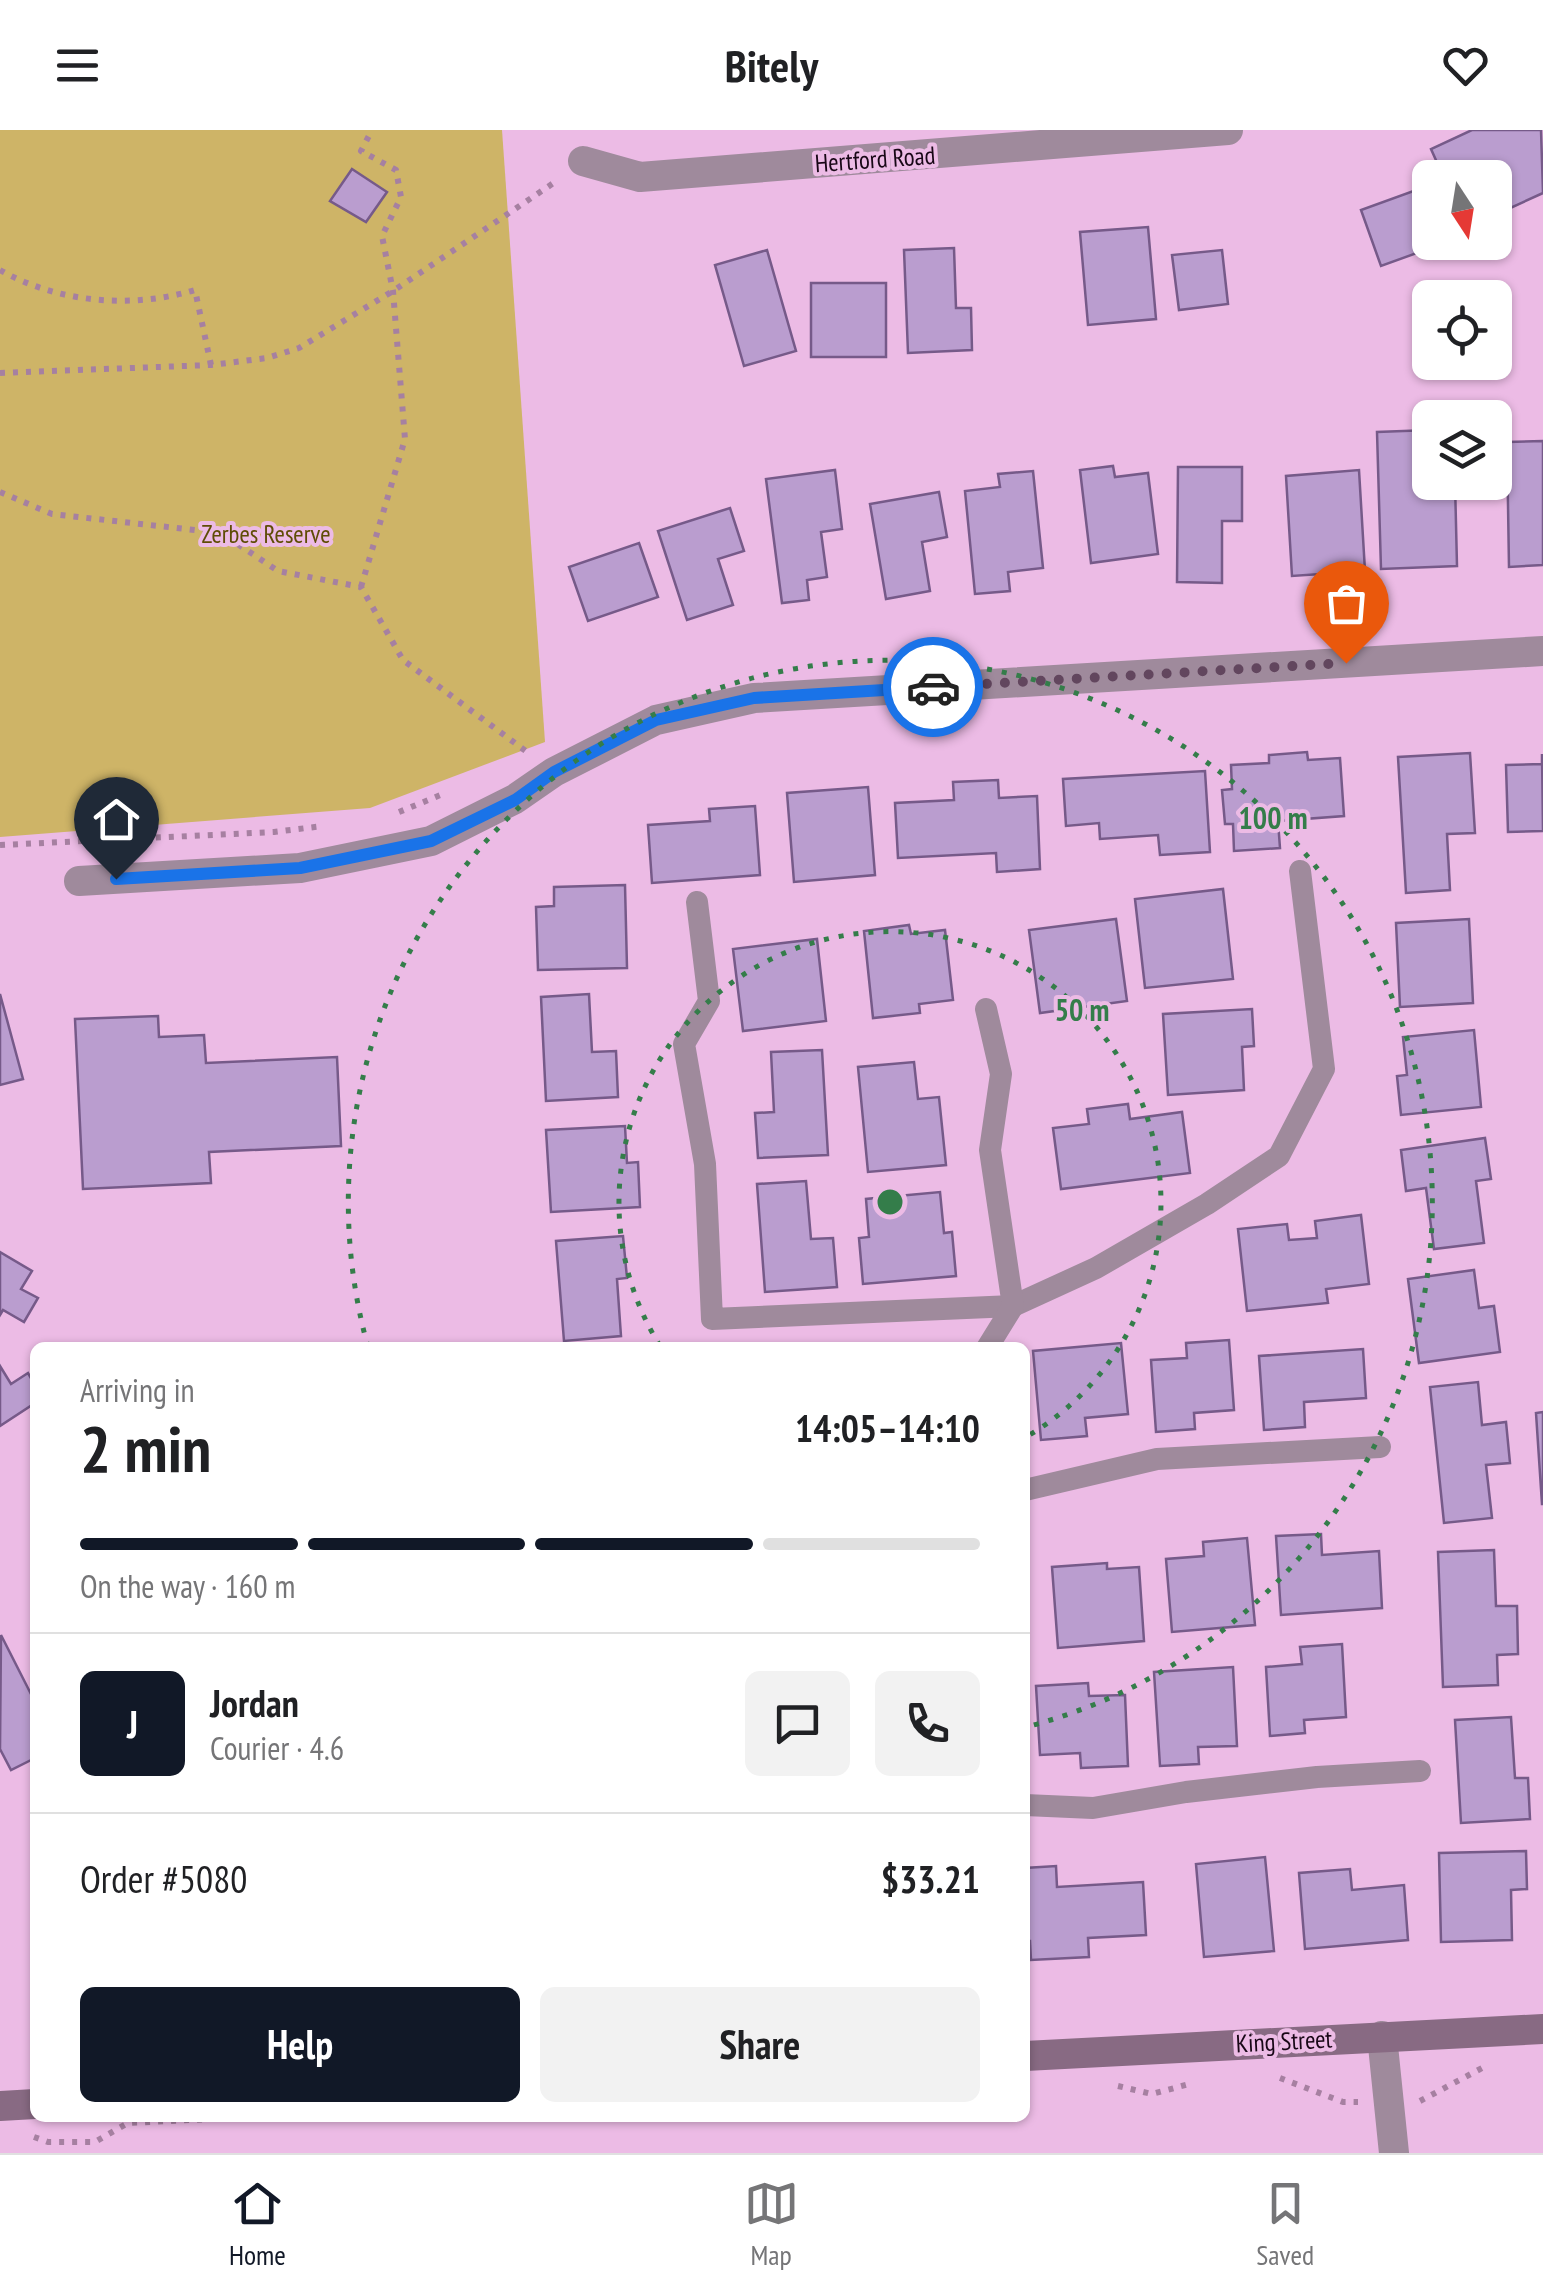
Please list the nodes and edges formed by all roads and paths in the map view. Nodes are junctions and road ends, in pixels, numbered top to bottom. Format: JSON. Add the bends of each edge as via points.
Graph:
{"nodes":[{"id":1,"x":372,"y":130,"type":"edge"},
{"id":2,"x":1228,"y":130,"type":"edge"},
{"id":3,"x":1179,"y":133,"type":"edge"},
{"id":4,"x":584,"y":161,"type":"joint"},
{"id":5,"x":0,"y":270,"type":"edge"},
{"id":6,"x":394,"y":291,"type":"junction"},
{"id":7,"x":211,"y":366,"type":"junction"},
{"id":8,"x":1,"y":375,"type":"edge"},
{"id":9,"x":0,"y":492,"type":"edge"},
{"id":10,"x":361,"y":587,"type":"junction"},
{"id":11,"x":1543,"y":652,"type":"edge"},
{"id":12,"x":554,"y":772,"type":"junction"},
{"id":13,"x":447,"y":793,"type":"dead end"},
{"id":14,"x":394,"y":814,"type":"dead end"},
{"id":15,"x":325,"y":826,"type":"dead end"},
{"id":16,"x":0,"y":845,"type":"edge"},
{"id":17,"x":1300,"y":871,"type":"dead end"},
{"id":18,"x":79,"y":881,"type":"dead end"},
{"id":19,"x":697,"y":902,"type":"dead end"},
{"id":20,"x":986,"y":1009,"type":"dead end"},
{"id":21,"x":1013,"y":1306,"type":"junction"},
{"id":22,"x":991,"y":1342,"type":"edge"},
{"id":23,"x":1380,"y":1446,"type":"dead end"},
{"id":24,"x":1030,"y":1489,"type":"edge"},
{"id":25,"x":1420,"y":1771,"type":"dead end"},
{"id":26,"x":1030,"y":1804,"type":"edge"},
{"id":27,"x":1543,"y":2029,"type":"edge"},
{"id":28,"x":1382,"y":2036,"type":"junction"},
{"id":29,"x":1030,"y":2056,"type":"edge"},
{"id":30,"x":1499,"y":2059,"type":"dead end"},
{"id":31,"x":1266,"y":2079,"type":"dead end"},
{"id":32,"x":1197,"y":2082,"type":"dead end"},
{"id":33,"x":1116,"y":2085,"type":"dead end"},
{"id":34,"x":30,"y":2104,"type":"edge"},
{"id":35,"x":1390,"y":2104,"type":"junction"},
{"id":36,"x":0,"y":2106,"type":"edge"},
{"id":37,"x":163,"y":2122,"type":"edge"},
{"id":38,"x":22,"y":2133,"type":"dead end"},
{"id":39,"x":1394,"y":2153,"type":"edge"}],
"edges":[{"from":1,"to":6,"type":"path","via":[[361,151],[396,170],[401,197],[382,236]]},
{"from":2,"to":3,"type":"street","name":"Hertford Road"},
{"from":3,"to":4,"type":"street","name":"Hertford Road","via":[[640,176]]},
{"from":4,"to":6,"type":"path"},
{"from":5,"to":7,"type":"path","via":[[102,300],[195,290]]},
{"from":6,"to":7,"type":"path","via":[[299,348]]},
{"from":6,"to":10,"type":"path","via":[[405,439]]},
{"from":7,"to":8,"type":"path"},
{"from":9,"to":10,"type":"path","via":[[52,514],[221,533],[278,571]]},
{"from":10,"to":12,"type":"path","via":[[402,660]]},
{"from":11,"to":12,"type":"street","via":[[754,698],[656,720]]},
{"from":12,"to":18,"type":"street","via":[[515,800],[431,841],[300,868]]},
{"from":13,"to":14,"type":"path"},
{"from":15,"to":16,"type":"path"},
{"from":17,"to":21,"type":"lane","via":[[1324,1069],[1279,1156],[1096,1268]]},
{"from":19,"to":21,"type":"lane","via":[[709,1001],[684,1044],[705,1164],[712,1320]]},
{"from":20,"to":21,"type":"lane","via":[[1000,1074],[990,1150]]},
{"from":21,"to":22,"type":"lane"},
{"from":23,"to":24,"type":"lane","via":[[1158,1459]]},
{"from":25,"to":26,"type":"lane","via":[[1317,1777],[1093,1808]]},
{"from":27,"to":28,"type":"main road","name":"King Street"},
{"from":28,"to":29,"type":"main road","name":"King Street"},
{"from":28,"to":35,"type":"street"},
{"from":30,"to":35,"type":"path","via":[[1417,2103]]},
{"from":31,"to":35,"type":"path","via":[[1282,2078],[1343,2102]]},
{"from":32,"to":33,"type":"path","via":[[1152,2094]]},
{"from":34,"to":36,"type":"main road"},
{"from":35,"to":39,"type":"street"},
{"from":37,"to":38,"type":"path","via":[[128,2124],[94,2142],[48,2142]]}]}
